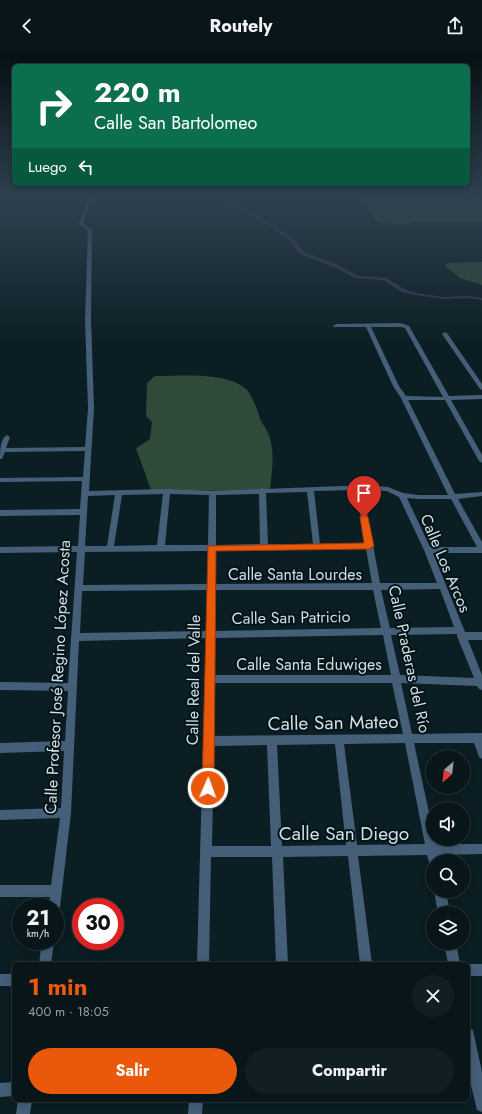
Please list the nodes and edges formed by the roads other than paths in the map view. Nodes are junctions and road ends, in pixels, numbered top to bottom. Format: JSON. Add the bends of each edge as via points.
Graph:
{"nodes":[{"id":1,"x":90,"y":247,"type":"edge"},
{"id":2,"x":336,"y":326,"type":"dead end"},
{"id":3,"x":368,"y":326,"type":"junction"},
{"id":4,"x":445,"y":334,"type":"dead end"},
{"id":5,"x":482,"y":388,"type":"edge"},
{"id":6,"x":404,"y":398,"type":"junction"},
{"id":7,"x":446,"y":398,"type":"junction"},
{"id":8,"x":482,"y":398,"type":"edge"},
{"id":9,"x":7,"y":437,"type":"dead end"},
{"id":10,"x":88,"y":449,"type":"junction"},
{"id":11,"x":1,"y":450,"type":"edge"},
{"id":12,"x":0,"y":457,"type":"edge"},
{"id":13,"x":482,"y":461,"type":"edge"},
{"id":14,"x":86,"y":479,"type":"junction"},
{"id":15,"x":0,"y":480,"type":"edge"},
{"id":16,"x":359,"y":487,"type":"junction"},
{"id":17,"x":310,"y":489,"type":"junction"},
{"id":18,"x":262,"y":490,"type":"junction"},
{"id":19,"x":167,"y":492,"type":"junction"},
{"id":20,"x":119,"y":493,"type":"junction"},
{"id":21,"x":213,"y":493,"type":"junction"},
{"id":22,"x":85,"y":494,"type":"junction"},
{"id":23,"x":482,"y":494,"type":"edge"},
{"id":24,"x":402,"y":495,"type":"junction"},
{"id":25,"x":453,"y":497,"type":"junction"},
{"id":26,"x":83,"y":512,"type":"junction"},
{"id":27,"x":0,"y":513,"type":"edge"},
{"id":28,"x":369,"y":546,"type":"junction"},
{"id":29,"x":264,"y":547,"type":"junction"},
{"id":30,"x":317,"y":547,"type":"junction"},
{"id":31,"x":161,"y":548,"type":"junction"},
{"id":32,"x":212,"y":548,"type":"junction"},
{"id":33,"x":81,"y":549,"type":"junction"},
{"id":34,"x":110,"y":549,"type":"junction"},
{"id":35,"x":482,"y":549,"type":"edge"},
{"id":36,"x":0,"y":550,"type":"edge"},
{"id":37,"x":428,"y":550,"type":"junction"},
{"id":38,"x":441,"y":586,"type":"junction"},
{"id":39,"x":78,"y":588,"type":"junction"},
{"id":40,"x":377,"y":588,"type":"junction"},
{"id":41,"x":211,"y":589,"type":"junction"},
{"id":42,"x":386,"y":631,"type":"junction"},
{"id":43,"x":460,"y":633,"type":"junction"},
{"id":44,"x":211,"y":634,"type":"junction"},
{"id":45,"x":482,"y":636,"type":"edge"},
{"id":46,"x":75,"y":637,"type":"junction"},
{"id":47,"x":210,"y":679,"type":"junction"},
{"id":48,"x":396,"y":679,"type":"junction"},
{"id":49,"x":481,"y":684,"type":"edge"},
{"id":50,"x":0,"y":686,"type":"edge"},
{"id":51,"x":73,"y":687,"type":"junction"},
{"id":52,"x":409,"y":738,"type":"junction"},
{"id":53,"x":480,"y":738,"type":"edge"},
{"id":54,"x":339,"y":739,"type":"junction"},
{"id":55,"x":272,"y":740,"type":"junction"},
{"id":56,"x":209,"y":741,"type":"junction"},
{"id":57,"x":70,"y":746,"type":"junction"},
{"id":58,"x":0,"y":748,"type":"edge"},
{"id":59,"x":482,"y":754,"type":"edge"},
{"id":60,"x":66,"y":813,"type":"junction"},
{"id":61,"x":0,"y":816,"type":"edge"},
{"id":62,"x":482,"y":849,"type":"edge"},
{"id":63,"x":352,"y":850,"type":"junction"},
{"id":64,"x":276,"y":851,"type":"junction"},
{"id":65,"x":206,"y":852,"type":"junction"},
{"id":66,"x":434,"y":854,"type":"edge"},
{"id":67,"x":448,"y":854,"type":"edge"},
{"id":68,"x":426,"y":855,"type":"edge"},
{"id":69,"x":0,"y":891,"type":"edge"},
{"id":70,"x":56,"y":891,"type":"junction"},
{"id":71,"x":55,"y":898,"type":"edge"},
{"id":72,"x":47,"y":950,"type":"edge"},
{"id":73,"x":451,"y":950,"type":"edge"},
{"id":74,"x":45,"y":962,"type":"edge"},
{"id":75,"x":203,"y":962,"type":"edge"},
{"id":76,"x":282,"y":962,"type":"edge"},
{"id":77,"x":366,"y":962,"type":"edge"},
{"id":78,"x":454,"y":962,"type":"edge"},
{"id":79,"x":470,"y":970,"type":"edge"},
{"id":80,"x":482,"y":970,"type":"edge"},
{"id":81,"x":0,"y":980,"type":"edge"},
{"id":82,"x":12,"y":980,"type":"edge"},
{"id":83,"x":470,"y":1046,"type":"edge"},
{"id":84,"x":476,"y":1078,"type":"edge"},
{"id":85,"x":12,"y":1089,"type":"edge"},
{"id":86,"x":0,"y":1090,"type":"edge"},
{"id":87,"x":25,"y":1102,"type":"edge"},
{"id":88,"x":196,"y":1102,"type":"edge"},
{"id":89,"x":482,"y":1105,"type":"edge"},
{"id":90,"x":23,"y":1114,"type":"edge"},
{"id":91,"x":195,"y":1114,"type":"edge"}],
"edges":[{"from":1,"to":10,"type":"street","name":"Calle Profesor José Regino López Acosta","via":[[88,320],[91,408]]},
{"from":2,"to":3,"type":"street"},
{"from":3,"to":6,"type":"street"},
{"from":3,"to":7,"type":"street","via":[[407,327]]},
{"from":4,"to":5,"type":"street"},
{"from":6,"to":7,"type":"street"},
{"from":6,"to":25,"type":"street"},
{"from":7,"to":8,"type":"street"},
{"from":7,"to":13,"type":"street"},
{"from":9,"to":11,"type":"street"},
{"from":10,"to":11,"type":"street"},
{"from":10,"to":14,"type":"street","name":"Calle Profesor José Regino López Acosta"},
{"from":11,"to":12,"type":"street"},
{"from":14,"to":15,"type":"street"},
{"from":14,"to":22,"type":"street","name":"Calle Profesor José Regino López Acosta"},
{"from":16,"to":17,"type":"street"},
{"from":16,"to":24,"type":"street","via":[[388,489]]},
{"from":16,"to":28,"type":"street","name":"Calle Praderas del Río"},
{"from":17,"to":18,"type":"street"},
{"from":17,"to":30,"type":"street"},
{"from":18,"to":21,"type":"street"},
{"from":18,"to":29,"type":"street"},
{"from":19,"to":20,"type":"street"},
{"from":19,"to":21,"type":"street"},
{"from":19,"to":31,"type":"street"},
{"from":20,"to":22,"type":"street"},
{"from":20,"to":34,"type":"street"},
{"from":21,"to":32,"type":"street","name":"Calle Real del Valle"},
{"from":22,"to":26,"type":"street","name":"Calle Profesor José Regino López Acosta"},
{"from":23,"to":25,"type":"street"},
{"from":24,"to":25,"type":"street"},
{"from":24,"to":37,"type":"street","name":"Calle Los Arcos"},
{"from":25,"to":35,"type":"street"},
{"from":26,"to":27,"type":"street"},
{"from":26,"to":33,"type":"street","name":"Calle Profesor José Regino López Acosta"},
{"from":28,"to":30,"type":"street"},
{"from":28,"to":40,"type":"street","name":"Calle Praderas del Río"},
{"from":29,"to":30,"type":"street"},
{"from":29,"to":32,"type":"street"},
{"from":31,"to":32,"type":"street"},
{"from":31,"to":34,"type":"street"},
{"from":32,"to":41,"type":"street","name":"Calle Real del Valle"},
{"from":33,"to":34,"type":"street"},
{"from":33,"to":36,"type":"street"},
{"from":33,"to":39,"type":"street","name":"Calle Profesor José Regino López Acosta"},
{"from":35,"to":37,"type":"street"},
{"from":37,"to":38,"type":"street","name":"Calle Los Arcos"},
{"from":38,"to":40,"type":"street","name":"Calle Santa Lourdes"},
{"from":38,"to":43,"type":"street","name":"Calle Los Arcos"},
{"from":39,"to":41,"type":"street","name":"Calle Santa Lourdes"},
{"from":39,"to":46,"type":"street","name":"Calle Profesor José Regino López Acosta"},
{"from":40,"to":41,"type":"street","name":"Calle Santa Lourdes"},
{"from":40,"to":42,"type":"street","name":"Calle Praderas del Río"},
{"from":41,"to":44,"type":"street","name":"Calle Real del Valle"},
{"from":42,"to":43,"type":"street","name":"Calle San Patricio"},
{"from":42,"to":44,"type":"street","name":"Calle San Patricio"},
{"from":42,"to":48,"type":"street","name":"Calle Praderas del Río"},
{"from":43,"to":45,"type":"street","name":"Calle San Patricio"},
{"from":43,"to":49,"type":"street","name":"Calle Los Arcos"},
{"from":44,"to":46,"type":"street","name":"Calle San Patricio"},
{"from":44,"to":47,"type":"street","name":"Calle Real del Valle"},
{"from":46,"to":51,"type":"street","name":"Calle Profesor José Regino López Acosta"},
{"from":47,"to":48,"type":"street","name":"Calle Santa Eduwiges"},
{"from":47,"to":56,"type":"street","name":"Calle Real del Valle"},
{"from":48,"to":49,"type":"street","name":"Calle Santa Eduwiges"},
{"from":48,"to":52,"type":"street","name":"Calle Praderas del Río"},
{"from":50,"to":51,"type":"street"},
{"from":51,"to":57,"type":"street","name":"Calle Profesor José Regino López Acosta"},
{"from":52,"to":53,"type":"street","name":"Calle San Mateo"},
{"from":52,"to":54,"type":"street","name":"Calle San Mateo"},
{"from":52,"to":66,"type":"street","name":"Calle Praderas del Río"},
{"from":53,"to":59,"type":"street"},
{"from":54,"to":55,"type":"street","name":"Calle San Mateo"},
{"from":54,"to":63,"type":"street"},
{"from":55,"to":56,"type":"street","name":"Calle San Mateo"},
{"from":55,"to":64,"type":"street"},
{"from":56,"to":65,"type":"street","name":"Calle Real del Valle"},
{"from":57,"to":58,"type":"street"},
{"from":57,"to":60,"type":"street","name":"Calle Profesor José Regino López Acosta"},
{"from":60,"to":61,"type":"street"},
{"from":60,"to":70,"type":"street","name":"Calle Profesor José Regino López Acosta"},
{"from":62,"to":67,"type":"street","name":"Calle San Diego"},
{"from":63,"to":64,"type":"street","name":"Calle San Diego"},
{"from":63,"to":68,"type":"street","name":"Calle San Diego"},
{"from":63,"to":77,"type":"street"},
{"from":64,"to":65,"type":"street","name":"Calle San Diego"},
{"from":64,"to":76,"type":"street"},
{"from":65,"to":75,"type":"street","name":"Calle Real del Valle"},
{"from":69,"to":70,"type":"street"},
{"from":70,"to":71,"type":"street","name":"Calle Profesor José Regino López Acosta"},
{"from":72,"to":74,"type":"street"},
{"from":73,"to":78,"type":"street"},
{"from":79,"to":80,"type":"street"},
{"from":81,"to":82,"type":"street"},
{"from":83,"to":84,"type":"street"},
{"from":84,"to":89,"type":"street"},
{"from":85,"to":86,"type":"street"},
{"from":87,"to":90,"type":"street"},
{"from":88,"to":91,"type":"street"}]}
